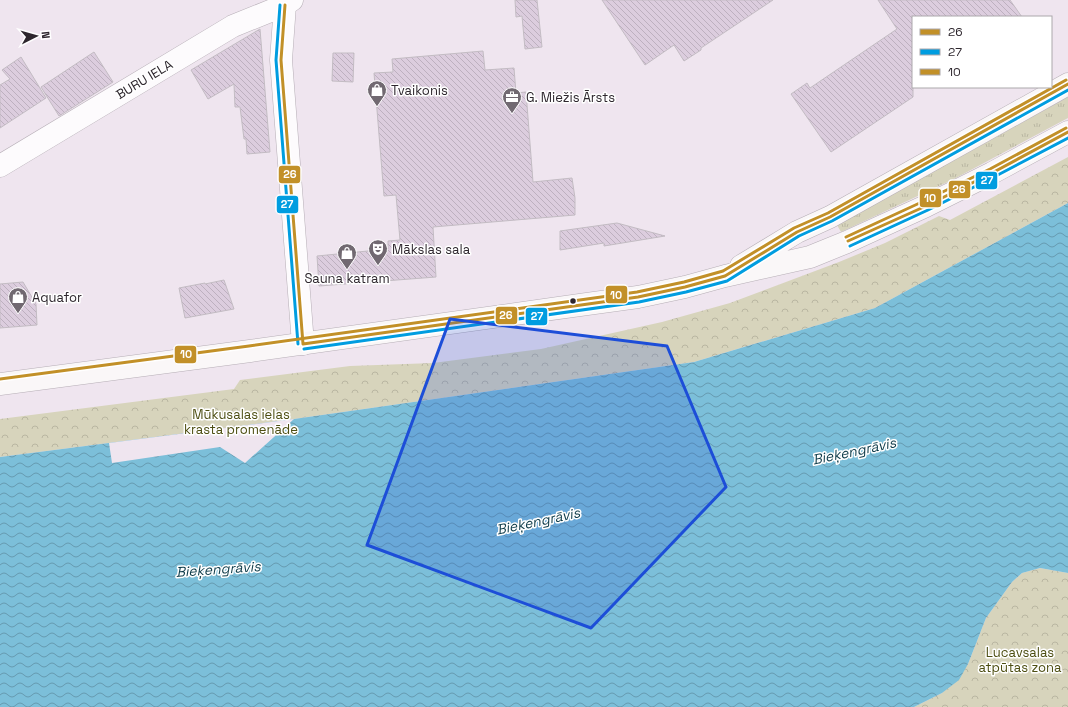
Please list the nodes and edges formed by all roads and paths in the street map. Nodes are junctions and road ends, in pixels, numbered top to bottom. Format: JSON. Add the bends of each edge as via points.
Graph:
{"nodes":[{"id":1,"x":288,"y":3,"type":"edge"},
{"id":2,"x":1068,"y":84,"type":"edge"},
{"id":3,"x":1068,"y":132,"type":"edge"},
{"id":4,"x":0,"y":166,"type":"edge"},
{"id":5,"x":725,"y":276,"type":"junction"},
{"id":6,"x":303,"y":344,"type":"junction"},
{"id":7,"x":0,"y":384,"type":"edge"}],
"edges":[{"from":1,"to":4,"type":"street","name":"BURU IELA","via":[[234,26]]},
{"from":1,"to":6,"type":"street","via":[[281,60]]},
{"from":2,"to":5,"type":"main road","via":[[830,217],[797,232]]},
{"from":3,"to":5,"type":"main road","via":[[926,206],[847,242],[810,257]]},
{"from":5,"to":6,"type":"main road","via":[[638,297]]},
{"from":6,"to":7,"type":"main road"}]}
